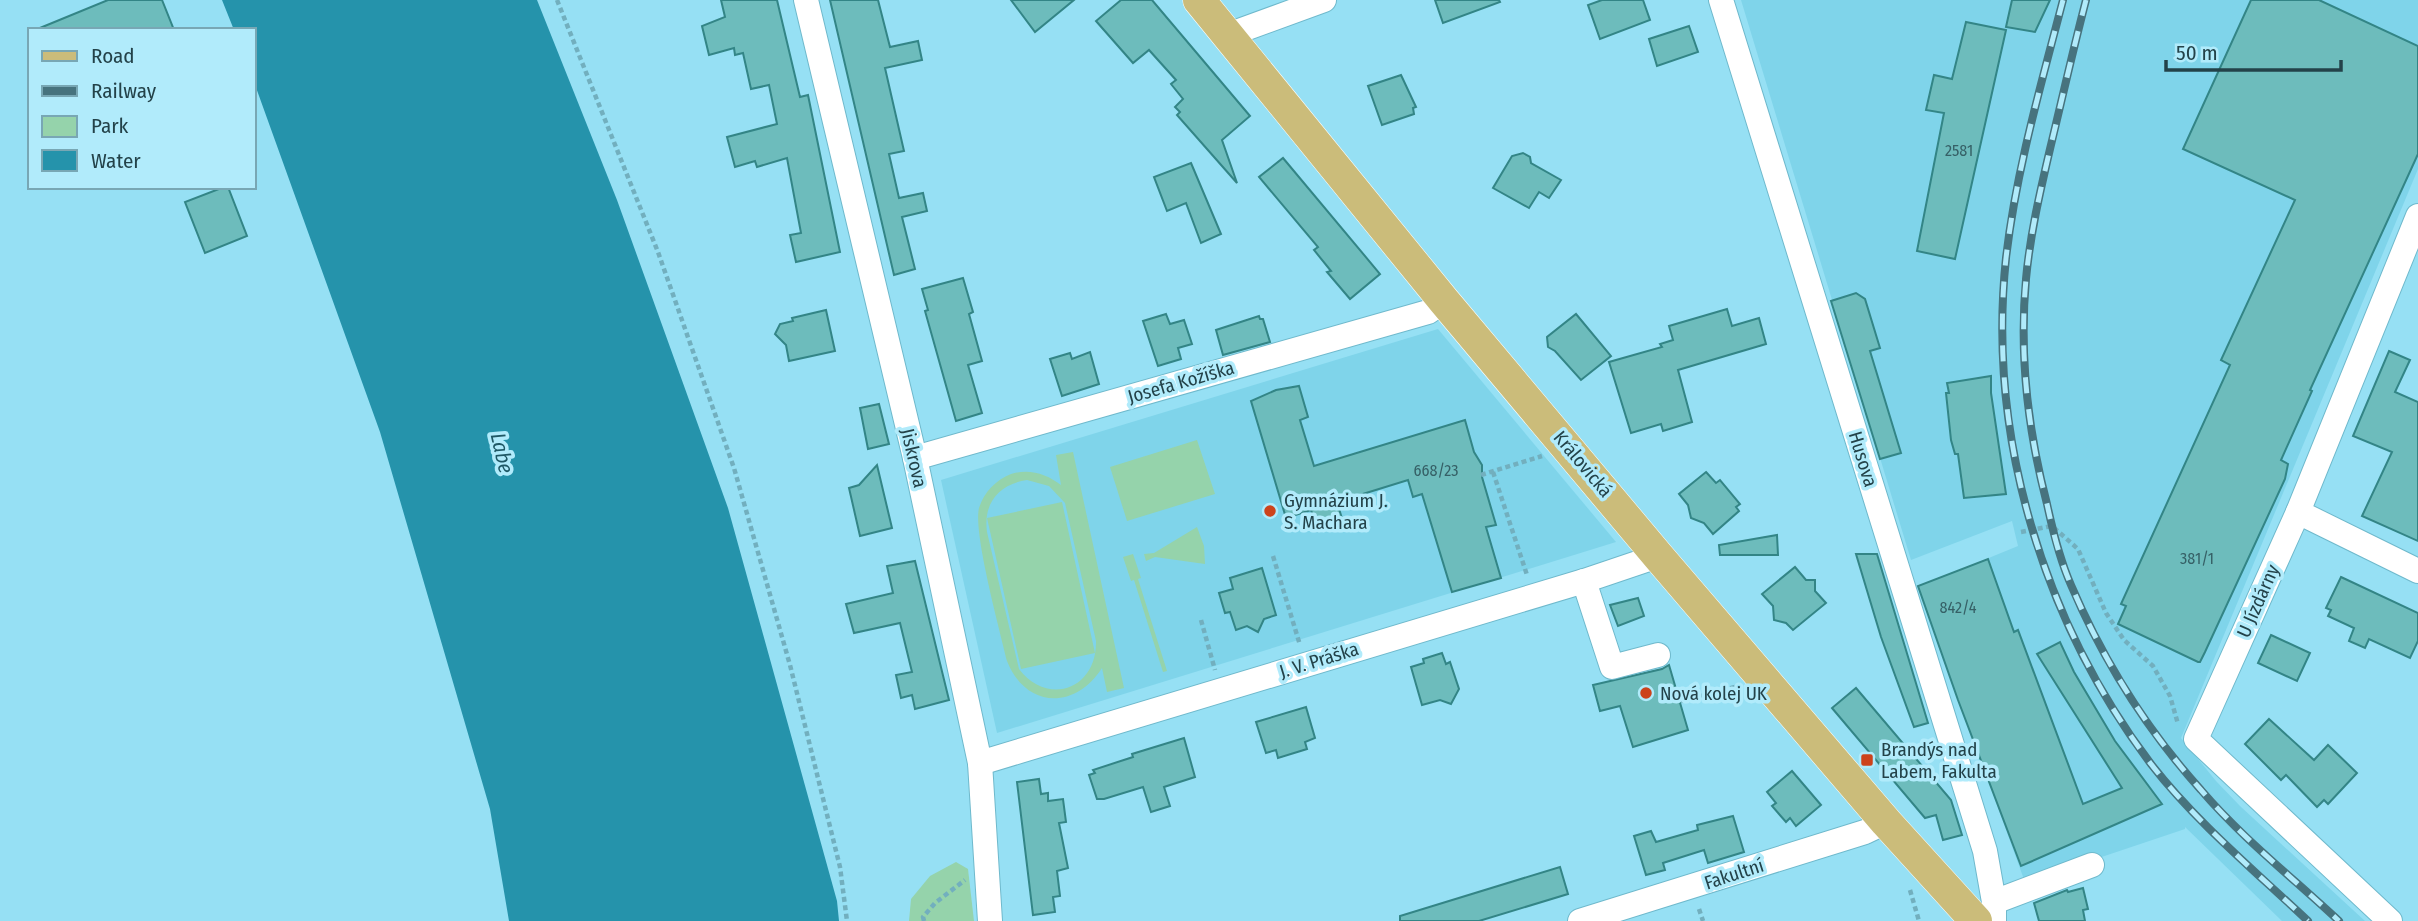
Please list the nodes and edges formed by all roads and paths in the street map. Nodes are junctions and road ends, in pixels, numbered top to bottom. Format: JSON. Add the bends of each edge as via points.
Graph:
{"nodes":[{"id":1,"x":557,"y":0,"type":"edge"},
{"id":2,"x":806,"y":0,"type":"edge"},
{"id":3,"x":1199,"y":0,"type":"edge"},
{"id":4,"x":1324,"y":0,"type":"edge"},
{"id":5,"x":1721,"y":0,"type":"edge"},
{"id":6,"x":1228,"y":35,"type":"junction"},
{"id":7,"x":2418,"y":216,"type":"edge"},
{"id":8,"x":1444,"y":301,"type":"junction"},
{"id":9,"x":1550,"y":457,"type":"dead end"},
{"id":10,"x":915,"y":458,"type":"junction"},
{"id":11,"x":1493,"y":472,"type":"junction"},
{"id":12,"x":1481,"y":475,"type":"dead end"},
{"id":13,"x":2298,"y":512,"type":"junction"},
{"id":14,"x":2021,"y":532,"type":"dead end"},
{"id":15,"x":1273,"y":556,"type":"dead end"},
{"id":16,"x":1658,"y":556,"type":"junction"},
{"id":17,"x":2418,"y":571,"type":"edge"},
{"id":18,"x":1584,"y":581,"type":"junction"},
{"id":19,"x":1533,"y":596,"type":"junction"},
{"id":20,"x":1201,"y":620,"type":"dead end"},
{"id":21,"x":1658,"y":655,"type":"dead end"},
{"id":22,"x":1306,"y":664,"type":"junction"},
{"id":23,"x":1740,"y":686,"type":"dead end"},
{"id":24,"x":1219,"y":690,"type":"junction"},
{"id":25,"x":1681,"y":701,"type":"dead end"},
{"id":26,"x":2196,"y":739,"type":"junction"},
{"id":27,"x":980,"y":763,"type":"junction"},
{"id":28,"x":1886,"y":822,"type":"junction"},
{"id":29,"x":2092,"y":865,"type":"dead end"},
{"id":30,"x":1908,"y":882,"type":"dead end"},
{"id":31,"x":954,"y":889,"type":"dead end"},
{"id":32,"x":1988,"y":915,"type":"edge"},
{"id":33,"x":847,"y":921,"type":"edge"},
{"id":34,"x":924,"y":921,"type":"edge"},
{"id":35,"x":990,"y":921,"type":"edge"},
{"id":36,"x":1580,"y":921,"type":"edge"},
{"id":37,"x":1919,"y":921,"type":"edge"},
{"id":38,"x":2390,"y":921,"type":"edge"}],
"edges":[{"from":1,"to":33,"type":"path","via":[[658,252],[734,468],[793,678],[840,867]]},
{"from":2,"to":10,"type":"street","name":"Jiskrova"},
{"from":3,"to":6,"type":"main road","name":"Královická"},
{"from":4,"to":6,"type":"street"},
{"from":5,"to":32,"type":"street","name":"Husova","via":[[1985,851]]},
{"from":6,"to":8,"type":"main road","name":"Královická"},
{"from":7,"to":13,"type":"street","name":"U Jízdárny"},
{"from":8,"to":10,"type":"street","name":"Josefa Kožíška","via":[[1428,312]]},
{"from":8,"to":16,"type":"main road","name":"Královická"},
{"from":9,"to":11,"type":"path"},
{"from":10,"to":27,"type":"street","name":"Jiskrova"},
{"from":11,"to":12,"type":"path"},
{"from":11,"to":19,"type":"path"},
{"from":13,"to":17,"type":"street"},
{"from":13,"to":26,"type":"street","name":"U Jízdárny"},
{"from":14,"to":26,"type":"path","via":[[2052,526],[2078,549],[2106,613],[2123,640],[2153,666],[2170,696],[2179,731]]},
{"from":15,"to":22,"type":"path"},
{"from":16,"to":18,"type":"street","name":"J. V. Práška"},
{"from":16,"to":28,"type":"main road","name":"Královická"},
{"from":18,"to":19,"type":"street","name":"J. V. Práška"},
{"from":18,"to":21,"type":"street","via":[[1612,667]]},
{"from":19,"to":22,"type":"street","name":"J. V. Práška"},
{"from":20,"to":24,"type":"path"},
{"from":22,"to":24,"type":"street","name":"J. V. Práška"},
{"from":23,"to":25,"type":"path"},
{"from":24,"to":27,"type":"street","name":"J. V. Práška"},
{"from":26,"to":38,"type":"street"},
{"from":27,"to":35,"type":"street","name":"Jiskrova"},
{"from":28,"to":32,"type":"main road","name":"Královická"},
{"from":28,"to":36,"type":"street","name":"Fakultní"},
{"from":29,"to":32,"type":"street"},
{"from":30,"to":37,"type":"path"},
{"from":31,"to":34,"type":"path","via":[[935,903]]}]}
